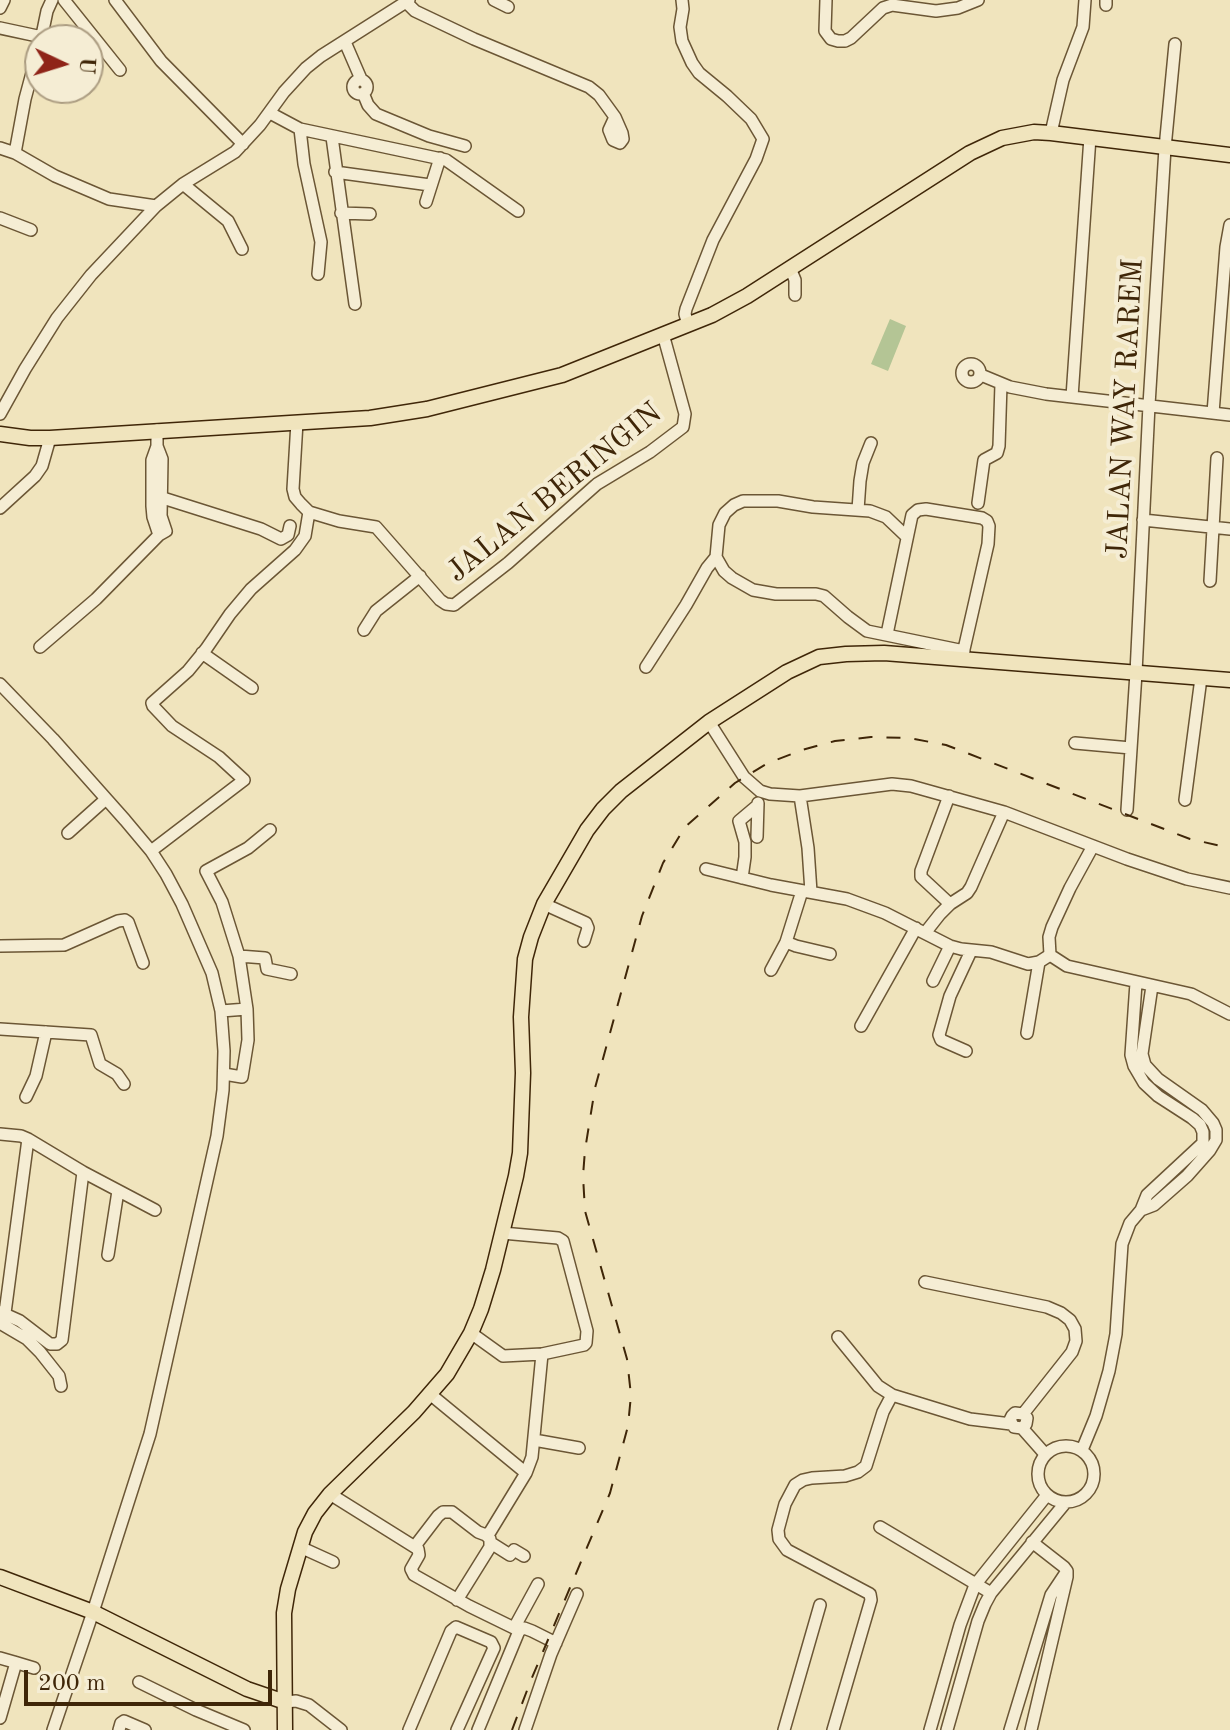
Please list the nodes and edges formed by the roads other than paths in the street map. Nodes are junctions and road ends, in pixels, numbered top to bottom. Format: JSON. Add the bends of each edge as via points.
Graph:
{"nodes":[{"id":1,"x":4,"y":0,"type":"edge"},
{"id":2,"x":52,"y":0,"type":"edge"},
{"id":3,"x":64,"y":0,"type":"edge"},
{"id":4,"x":115,"y":0,"type":"edge"},
{"id":5,"x":494,"y":0,"type":"edge"},
{"id":6,"x":682,"y":0,"type":"edge"},
{"id":7,"x":826,"y":0,"type":"edge"},
{"id":8,"x":978,"y":0,"type":"edge"},
{"id":9,"x":1085,"y":0,"type":"edge"},
{"id":10,"x":407,"y":1,"type":"edge"},
{"id":11,"x":936,"y":5,"type":"edge"},
{"id":12,"x":508,"y":7,"type":"dead end"},
{"id":13,"x":0,"y":8,"type":"edge"},
{"id":14,"x":44,"y":24,"type":"edge"},
{"id":15,"x":0,"y":28,"type":"edge"},
{"id":16,"x":24,"y":35,"type":"edge"},
{"id":17,"x":342,"y":44,"type":"junction"},
{"id":18,"x":1175,"y":44,"type":"dead end"},
{"id":19,"x":120,"y":70,"type":"dead end"},
{"id":20,"x":24,"y":104,"type":"edge"},
{"id":21,"x":270,"y":113,"type":"junction"},
{"id":22,"x":615,"y":117,"type":"dead end"},
{"id":23,"x":300,"y":129,"type":"junction"},
{"id":24,"x":1051,"y":133,"type":"junction"},
{"id":25,"x":332,"y":137,"type":"junction"},
{"id":26,"x":1090,"y":137,"type":"junction"},
{"id":27,"x":243,"y":144,"type":"junction"},
{"id":28,"x":465,"y":146,"type":"dead end"},
{"id":29,"x":0,"y":148,"type":"edge"},
{"id":30,"x":1165,"y":148,"type":"junction"},
{"id":31,"x":15,"y":153,"type":"junction"},
{"id":32,"x":1230,"y":155,"type":"edge"},
{"id":33,"x":440,"y":158,"type":"junction"},
{"id":34,"x":335,"y":172,"type":"junction"},
{"id":35,"x":183,"y":184,"type":"junction"},
{"id":36,"x":430,"y":185,"type":"junction"},
{"id":37,"x":426,"y":202,"type":"dead end"},
{"id":38,"x":156,"y":206,"type":"junction"},
{"id":39,"x":518,"y":211,"type":"dead end"},
{"id":40,"x":341,"y":213,"type":"junction"},
{"id":41,"x":370,"y":214,"type":"dead end"},
{"id":42,"x":0,"y":218,"type":"edge"},
{"id":43,"x":1230,"y":225,"type":"edge"},
{"id":44,"x":31,"y":230,"type":"dead end"},
{"id":45,"x":242,"y":249,"type":"dead end"},
{"id":46,"x":790,"y":268,"type":"junction"},
{"id":47,"x":318,"y":274,"type":"dead end"},
{"id":48,"x":795,"y":295,"type":"dead end"},
{"id":49,"x":355,"y":304,"type":"dead end"},
{"id":50,"x":688,"y":325,"type":"junction"},
{"id":51,"x":663,"y":334,"type":"junction"},
{"id":52,"x":981,"y":375,"type":"dead end"},
{"id":53,"x":1001,"y":384,"type":"junction"},
{"id":54,"x":1072,"y":397,"type":"junction"},
{"id":55,"x":1149,"y":405,"type":"junction"},
{"id":56,"x":1213,"y":413,"type":"junction"},
{"id":57,"x":0,"y":414,"type":"edge"},
{"id":58,"x":1230,"y":415,"type":"edge"},
{"id":59,"x":297,"y":422,"type":"junction"},
{"id":60,"x":157,"y":430,"type":"junction"},
{"id":61,"x":0,"y":434,"type":"edge"},
{"id":62,"x":50,"y":438,"type":"junction"},
{"id":63,"x":871,"y":443,"type":"dead end"},
{"id":64,"x":1217,"y":458,"type":"dead end"},
{"id":65,"x":157,"y":494,"type":"junction"},
{"id":66,"x":978,"y":503,"type":"dead end"},
{"id":67,"x":0,"y":508,"type":"edge"},
{"id":68,"x":858,"y":510,"type":"junction"},
{"id":69,"x":309,"y":512,"type":"junction"},
{"id":70,"x":1143,"y":520,"type":"junction"},
{"id":71,"x":290,"y":526,"type":"dead end"},
{"id":72,"x":1213,"y":528,"type":"junction"},
{"id":73,"x":1230,"y":529,"type":"edge"},
{"id":74,"x":907,"y":537,"type":"junction"},
{"id":75,"x":716,"y":557,"type":"junction"},
{"id":76,"x":420,"y":576,"type":"junction"},
{"id":77,"x":1210,"y":581,"type":"dead end"},
{"id":78,"x":364,"y":630,"type":"dead end"},
{"id":79,"x":887,"y":634,"type":"junction"},
{"id":80,"x":40,"y":647,"type":"dead end"},
{"id":81,"x":202,"y":653,"type":"junction"},
{"id":82,"x":963,"y":655,"type":"junction"},
{"id":83,"x":646,"y":667,"type":"dead end"},
{"id":84,"x":1136,"y":673,"type":"junction"},
{"id":85,"x":1201,"y":678,"type":"junction"},
{"id":86,"x":1230,"y":680,"type":"edge"},
{"id":87,"x":0,"y":684,"type":"edge"},
{"id":88,"x":252,"y":688,"type":"dead end"},
{"id":89,"x":709,"y":722,"type":"junction"},
{"id":90,"x":1075,"y":743,"type":"dead end"},
{"id":91,"x":1131,"y":748,"type":"junction"},
{"id":92,"x":760,"y":791,"type":"junction"},
{"id":93,"x":800,"y":796,"type":"junction"},
{"id":94,"x":949,"y":796,"type":"junction"},
{"id":95,"x":106,"y":799,"type":"junction"},
{"id":96,"x":1185,"y":800,"type":"dead end"},
{"id":97,"x":758,"y":805,"type":"junction"},
{"id":98,"x":1127,"y":810,"type":"dead end"},
{"id":99,"x":1004,"y":812,"type":"junction"},
{"id":100,"x":270,"y":830,"type":"dead end"},
{"id":101,"x":68,"y":833,"type":"dead end"},
{"id":102,"x":757,"y":837,"type":"dead end"},
{"id":103,"x":1093,"y":846,"type":"junction"},
{"id":104,"x":151,"y":851,"type":"junction"},
{"id":105,"x":706,"y":869,"type":"dead end"},
{"id":106,"x":742,"y":878,"type":"junction"},
{"id":107,"x":1230,"y":888,"type":"edge"},
{"id":108,"x":806,"y":892,"type":"junction"},
{"id":109,"x":544,"y":904,"type":"junction"},
{"id":110,"x":950,"y":904,"type":"junction"},
{"id":111,"x":921,"y":931,"type":"junction"},
{"id":112,"x":584,"y":941,"type":"dead end"},
{"id":113,"x":786,"y":942,"type":"junction"},
{"id":114,"x":0,"y":946,"type":"edge"},
{"id":115,"x":950,"y":946,"type":"junction"},
{"id":116,"x":971,"y":951,"type":"junction"},
{"id":117,"x":830,"y":954,"type":"dead end"},
{"id":118,"x":239,"y":956,"type":"junction"},
{"id":119,"x":1044,"y":959,"type":"junction"},
{"id":120,"x":143,"y":963,"type":"dead end"},
{"id":121,"x":771,"y":970,"type":"dead end"},
{"id":122,"x":291,"y":974,"type":"dead end"},
{"id":123,"x":933,"y":981,"type":"dead end"},
{"id":124,"x":1136,"y":983,"type":"junction"},
{"id":125,"x":1152,"y":986,"type":"junction"},
{"id":126,"x":247,"y":1009,"type":"junction"},
{"id":127,"x":221,"y":1011,"type":"junction"},
{"id":128,"x":1230,"y":1014,"type":"edge"},
{"id":129,"x":861,"y":1026,"type":"dead end"},
{"id":130,"x":0,"y":1029,"type":"edge"},
{"id":131,"x":46,"y":1032,"type":"junction"},
{"id":132,"x":1027,"y":1033,"type":"dead end"},
{"id":133,"x":966,"y":1051,"type":"dead end"},
{"id":134,"x":1136,"y":1054,"type":"junction"},
{"id":135,"x":224,"y":1074,"type":"junction"},
{"id":136,"x":124,"y":1084,"type":"dead end"},
{"id":137,"x":26,"y":1097,"type":"dead end"},
{"id":138,"x":0,"y":1134,"type":"edge"},
{"id":139,"x":28,"y":1139,"type":"junction"},
{"id":140,"x":83,"y":1172,"type":"junction"},
{"id":141,"x":118,"y":1191,"type":"junction"},
{"id":142,"x":155,"y":1210,"type":"dead end"},
{"id":143,"x":502,"y":1233,"type":"junction"},
{"id":144,"x":108,"y":1255,"type":"dead end"},
{"id":145,"x":925,"y":1282,"type":"dead end"},
{"id":146,"x":2,"y":1316,"type":"edge"},
{"id":147,"x":471,"y":1333,"type":"junction"},
{"id":148,"x":838,"y":1337,"type":"dead end"},
{"id":149,"x":542,"y":1354,"type":"junction"},
{"id":150,"x":61,"y":1386,"type":"dead end"},
{"id":151,"x":430,"y":1394,"type":"junction"},
{"id":152,"x":892,"y":1395,"type":"junction"},
{"id":153,"x":1016,"y":1426,"type":"junction"},
{"id":154,"x":534,"y":1440,"type":"junction"},
{"id":155,"x":579,"y":1448,"type":"dead end"},
{"id":156,"x":1082,"y":1450,"type":"junction"},
{"id":157,"x":1045,"y":1454,"type":"junction"},
{"id":158,"x":526,"y":1473,"type":"junction"},
{"id":159,"x":330,"y":1494,"type":"junction"},
{"id":160,"x":1047,"y":1495,"type":"junction"},
{"id":161,"x":1066,"y":1502,"type":"junction"},
{"id":162,"x":880,"y":1527,"type":"dead end"},
{"id":163,"x":488,"y":1539,"type":"junction"},
{"id":164,"x":1032,"y":1542,"type":"junction"},
{"id":165,"x":415,"y":1546,"type":"junction"},
{"id":166,"x":300,"y":1547,"type":"junction"},
{"id":167,"x":524,"y":1556,"type":"dead end"},
{"id":168,"x":333,"y":1562,"type":"dead end"},
{"id":169,"x":1067,"y":1571,"type":"junction"},
{"id":170,"x":0,"y":1577,"type":"edge"},
{"id":171,"x":538,"y":1584,"type":"dead end"},
{"id":172,"x":975,"y":1585,"type":"junction"},
{"id":173,"x":991,"y":1593,"type":"junction"},
{"id":174,"x":577,"y":1594,"type":"dead end"},
{"id":175,"x":457,"y":1600,"type":"junction"},
{"id":176,"x":820,"y":1605,"type":"dead end"},
{"id":177,"x":93,"y":1612,"type":"junction"},
{"id":178,"x":516,"y":1630,"type":"junction"},
{"id":179,"x":556,"y":1643,"type":"junction"},
{"id":180,"x":0,"y":1658,"type":"edge"},
{"id":181,"x":14,"y":1662,"type":"junction"},
{"id":182,"x":34,"y":1668,"type":"dead end"},
{"id":183,"x":139,"y":1682,"type":"dead end"},
{"id":184,"x":285,"y":1702,"type":"junction"},
{"id":185,"x":1,"y":1715,"type":"edge"},
{"id":186,"x":53,"y":1730,"type":"edge"},
{"id":187,"x":119,"y":1730,"type":"edge"},
{"id":188,"x":145,"y":1730,"type":"edge"},
{"id":189,"x":244,"y":1730,"type":"edge"},
{"id":190,"x":285,"y":1730,"type":"edge"},
{"id":191,"x":341,"y":1730,"type":"edge"},
{"id":192,"x":409,"y":1730,"type":"edge"},
{"id":193,"x":457,"y":1730,"type":"edge"},
{"id":194,"x":478,"y":1730,"type":"edge"},
{"id":195,"x":525,"y":1730,"type":"edge"},
{"id":196,"x":784,"y":1730,"type":"edge"},
{"id":197,"x":833,"y":1730,"type":"edge"},
{"id":198,"x":930,"y":1730,"type":"edge"},
{"id":199,"x":947,"y":1730,"type":"edge"},
{"id":200,"x":1010,"y":1730,"type":"edge"},
{"id":201,"x":1031,"y":1730,"type":"edge"}],
"edges":[{"from":1,"to":13,"type":"street"},
{"from":2,"to":14,"type":"street"},
{"from":3,"to":19,"type":"street"},
{"from":4,"to":27,"type":"street","via":[[165,66]]},
{"from":5,"to":12,"type":"street"},
{"from":6,"to":50,"type":"street","via":[[682,41],[692,63],[751,119],[763,139],[713,240],[686,309]]},
{"from":7,"to":11,"type":"street","via":[[825,31],[838,41],[851,38],[883,8]]},
{"from":8,"to":11,"type":"street","via":[[958,8]]},
{"from":9,"to":24,"type":"street","via":[[1083,27]]},
{"from":10,"to":17,"type":"street"},
{"from":10,"to":22,"type":"street","via":[[415,11],[474,39],[589,87]]},
{"from":15,"to":16,"type":"street"},
{"from":17,"to":21,"type":"street","via":[[306,68]]},
{"from":17,"to":28,"type":"street","via":[[358,80],[365,81],[368,105],[380,116]]},
{"from":18,"to":30,"type":"street","name":"JALAN WAY RAREM"},
{"from":20,"to":31,"type":"street"},
{"from":21,"to":23,"type":"street"},
{"from":21,"to":27,"type":"street"},
{"from":23,"to":25,"type":"street"},
{"from":23,"to":47,"type":"street","via":[[321,242]]},
{"from":24,"to":26,"type":"main road"},
{"from":24,"to":46,"type":"main road","via":[[1019,134],[987,144]]},
{"from":25,"to":33,"type":"street"},
{"from":25,"to":34,"type":"street"},
{"from":26,"to":30,"type":"main road"},
{"from":26,"to":54,"type":"street"},
{"from":27,"to":35,"type":"street"},
{"from":29,"to":31,"type":"street"},
{"from":30,"to":32,"type":"main road"},
{"from":30,"to":55,"type":"street","name":"JALAN WAY RAREM"},
{"from":31,"to":38,"type":"street","via":[[109,199]]},
{"from":33,"to":36,"type":"street"},
{"from":33,"to":39,"type":"street"},
{"from":34,"to":36,"type":"street"},
{"from":34,"to":40,"type":"street"},
{"from":35,"to":38,"type":"street"},
{"from":35,"to":45,"type":"street","via":[[228,221]]},
{"from":36,"to":37,"type":"street"},
{"from":38,"to":57,"type":"street","via":[[63,311]]},
{"from":40,"to":41,"type":"street"},
{"from":40,"to":49,"type":"street"},
{"from":42,"to":44,"type":"street"},
{"from":43,"to":56,"type":"street"},
{"from":46,"to":48,"type":"street"},
{"from":46,"to":50,"type":"main road"},
{"from":50,"to":51,"type":"main road"},
{"from":51,"to":59,"type":"main road","via":[[562,375],[441,405],[380,417]]},
{"from":51,"to":76,"type":"street","name":"JALAN BERINGIN","via":[[685,414],[683,427],[597,484],[460,602],[446,604]]},
{"from":52,"to":53,"type":"street"},
{"from":53,"to":54,"type":"street"},
{"from":53,"to":66,"type":"street","via":[[999,446],[984,460]]},
{"from":54,"to":55,"type":"street"},
{"from":55,"to":56,"type":"street"},
{"from":55,"to":70,"type":"street","name":"JALAN WAY RAREM"},
{"from":56,"to":58,"type":"street"},
{"from":59,"to":60,"type":"main road"},
{"from":59,"to":69,"type":"street","via":[[293,492]]},
{"from":60,"to":62,"type":"main road"},
{"from":60,"to":65,"type":"street","via":[[162,459]]},
{"from":61,"to":62,"type":"main road"},
{"from":62,"to":67,"type":"street","via":[[35,476]]},
{"from":63,"to":68,"type":"street","via":[[861,472]]},
{"from":64,"to":72,"type":"street"},
{"from":65,"to":71,"type":"street","via":[[281,539]]},
{"from":65,"to":80,"type":"street","via":[[166,531]]},
{"from":68,"to":74,"type":"street","via":[[886,517]]},
{"from":68,"to":75,"type":"street","via":[[743,501],[725,513],[719,525]]},
{"from":69,"to":76,"type":"street","name":"JALAN BERINGIN","via":[[376,527]]},
{"from":69,"to":81,"type":"street","via":[[299,546],[259,581]]},
{"from":70,"to":72,"type":"street"},
{"from":70,"to":84,"type":"street","name":"JALAN WAY RAREM"},
{"from":72,"to":73,"type":"street"},
{"from":72,"to":77,"type":"street"},
{"from":74,"to":79,"type":"street"},
{"from":74,"to":82,"type":"street","via":[[918,510],[987,521],[988,544]]},
{"from":75,"to":79,"type":"street","via":[[724,571],[753,590],[824,596],[867,631]]},
{"from":75,"to":83,"type":"street"},
{"from":76,"to":78,"type":"street","via":[[376,611]]},
{"from":79,"to":82,"type":"street"},
{"from":81,"to":88,"type":"street"},
{"from":81,"to":104,"type":"street","via":[[152,704],[172,726],[244,780]]},
{"from":82,"to":84,"type":"main road"},
{"from":82,"to":89,"type":"main road","via":[[819,657]]},
{"from":84,"to":85,"type":"main road"},
{"from":84,"to":91,"type":"street","name":"JALAN WAY RAREM"},
{"from":85,"to":86,"type":"main road"},
{"from":85,"to":96,"type":"street"},
{"from":87,"to":95,"type":"street"},
{"from":89,"to":92,"type":"street","via":[[744,777]]},
{"from":89,"to":109,"type":"main road","via":[[603,809]]},
{"from":90,"to":91,"type":"street"},
{"from":91,"to":98,"type":"street","name":"JALAN WAY RAREM"},
{"from":92,"to":93,"type":"street"},
{"from":92,"to":97,"type":"street"},
{"from":93,"to":94,"type":"street","via":[[892,784]]},
{"from":93,"to":108,"type":"street","via":[[808,848]]},
{"from":94,"to":99,"type":"street"},
{"from":94,"to":110,"type":"street","via":[[921,877]]},
{"from":95,"to":101,"type":"street"},
{"from":95,"to":104,"type":"street"},
{"from":97,"to":102,"type":"street"},
{"from":97,"to":106,"type":"street","via":[[739,821],[745,842]]},
{"from":99,"to":103,"type":"street"},
{"from":99,"to":110,"type":"street","via":[[971,887]]},
{"from":100,"to":118,"type":"street","via":[[206,871]]},
{"from":103,"to":107,"type":"street"},
{"from":103,"to":119,"type":"street","via":[[1052,927]]},
{"from":104,"to":127,"type":"street","via":[[201,944]]},
{"from":105,"to":106,"type":"street"},
{"from":106,"to":108,"type":"street"},
{"from":108,"to":111,"type":"street","via":[[847,899]]},
{"from":108,"to":113,"type":"street"},
{"from":109,"to":112,"type":"street","via":[[586,923]]},
{"from":109,"to":143,"type":"main road","via":[[523,972],[520,1153]]},
{"from":110,"to":111,"type":"street"},
{"from":111,"to":115,"type":"street"},
{"from":111,"to":129,"type":"street"},
{"from":113,"to":117,"type":"street"},
{"from":113,"to":121,"type":"street"},
{"from":114,"to":120,"type":"street","via":[[64,945],[125,920]]},
{"from":115,"to":116,"type":"street"},
{"from":115,"to":123,"type":"street"},
{"from":116,"to":119,"type":"street","via":[[1028,964]]},
{"from":116,"to":133,"type":"street","via":[[939,1035]]},
{"from":118,"to":122,"type":"street","via":[[265,958],[267,969]]},
{"from":118,"to":126,"type":"street"},
{"from":119,"to":124,"type":"street"},
{"from":119,"to":132,"type":"street"},
{"from":124,"to":125,"type":"street"},
{"from":124,"to":134,"type":"street"},
{"from":125,"to":128,"type":"street","via":[[1191,994]]},
{"from":125,"to":134,"type":"street"},
{"from":126,"to":127,"type":"street"},
{"from":126,"to":135,"type":"street","via":[[242,1077]]},
{"from":127,"to":135,"type":"street"},
{"from":130,"to":131,"type":"street"},
{"from":131,"to":136,"type":"street","via":[[91,1035],[100,1064]]},
{"from":131,"to":137,"type":"street"},
{"from":134,"to":156,"type":"street","via":[[1158,1079],[1202,1110],[1213,1123],[1216,1140],[1187,1176],[1130,1223],[1122,1244],[1109,1371]]},
{"from":135,"to":177,"type":"street","via":[[217,1136],[150,1434]]},
{"from":138,"to":139,"type":"street"},
{"from":139,"to":140,"type":"street"},
{"from":139,"to":146,"type":"street"},
{"from":140,"to":141,"type":"street"},
{"from":140,"to":146,"type":"street","via":[[62,1340],[50,1344],[27,1325]]},
{"from":141,"to":142,"type":"street"},
{"from":141,"to":144,"type":"street"},
{"from":143,"to":147,"type":"main road"},
{"from":143,"to":149,"type":"street","via":[[563,1241],[587,1339],[584,1345]]},
{"from":145,"to":153,"type":"street","via":[[1047,1307],[1070,1320],[1076,1341],[1072,1352],[1023,1414],[1027,1421]]},
{"from":146,"to":150,"type":"street","via":[[56,1371]]},
{"from":147,"to":149,"type":"street","via":[[503,1356]]},
{"from":147,"to":151,"type":"main road"},
{"from":148,"to":152,"type":"street","via":[[878,1386]]},
{"from":149,"to":154,"type":"street"},
{"from":151,"to":158,"type":"street"},
{"from":151,"to":159,"type":"main road"},
{"from":152,"to":153,"type":"street","via":[[970,1419]]},
{"from":152,"to":197,"type":"street","via":[[866,1466],[845,1476],[795,1485],[778,1530],[787,1550],[870,1594]]},
{"from":153,"to":157,"type":"street"},
{"from":154,"to":155,"type":"street"},
{"from":154,"to":158,"type":"street"},
{"from":156,"to":157,"type":"street","via":[[1070,1445]]},
{"from":156,"to":161,"type":"street","via":[[1090,1458],[1094,1480],[1078,1499]]},
{"from":157,"to":160,"type":"street","via":[[1038,1467]]},
{"from":158,"to":163,"type":"street"},
{"from":159,"to":165,"type":"street"},
{"from":159,"to":166,"type":"main road"},
{"from":160,"to":161,"type":"street"},
{"from":160,"to":172,"type":"street"},
{"from":161,"to":164,"type":"street"},
{"from":162,"to":172,"type":"street"},
{"from":163,"to":165,"type":"street","via":[[452,1512],[443,1512]]},
{"from":163,"to":167,"type":"street","via":[[510,1555],[514,1550]]},
{"from":163,"to":175,"type":"street"},
{"from":164,"to":169,"type":"street"},
{"from":164,"to":173,"type":"street"},
{"from":165,"to":175,"type":"street","via":[[419,1555],[411,1573]]},
{"from":166,"to":168,"type":"street"},
{"from":166,"to":184,"type":"main road","via":[[284,1613]]},
{"from":169,"to":200,"type":"street","via":[[1051,1595]]},
{"from":169,"to":201,"type":"street"},
{"from":170,"to":177,"type":"main road"},
{"from":171,"to":178,"type":"street"},
{"from":172,"to":173,"type":"street"},
{"from":172,"to":198,"type":"street"},
{"from":173,"to":199,"type":"street"},
{"from":174,"to":179,"type":"street"},
{"from":175,"to":178,"type":"street"},
{"from":176,"to":196,"type":"street"},
{"from":177,"to":184,"type":"main road","via":[[247,1689]]},
{"from":177,"to":186,"type":"street"},
{"from":178,"to":179,"type":"street","via":[[524,1628]]},
{"from":178,"to":194,"type":"street"},
{"from":179,"to":195,"type":"street"},
{"from":180,"to":181,"type":"street"},
{"from":181,"to":182,"type":"street"},
{"from":181,"to":185,"type":"street"},
{"from":183,"to":189,"type":"street"},
{"from":184,"to":190,"type":"main road"},
{"from":184,"to":191,"type":"street","via":[[309,1705]]},
{"from":187,"to":188,"type":"street","via":[[124,1721]]},
{"from":192,"to":193,"type":"street","via":[[451,1631],[459,1627],[494,1648]]}]}
